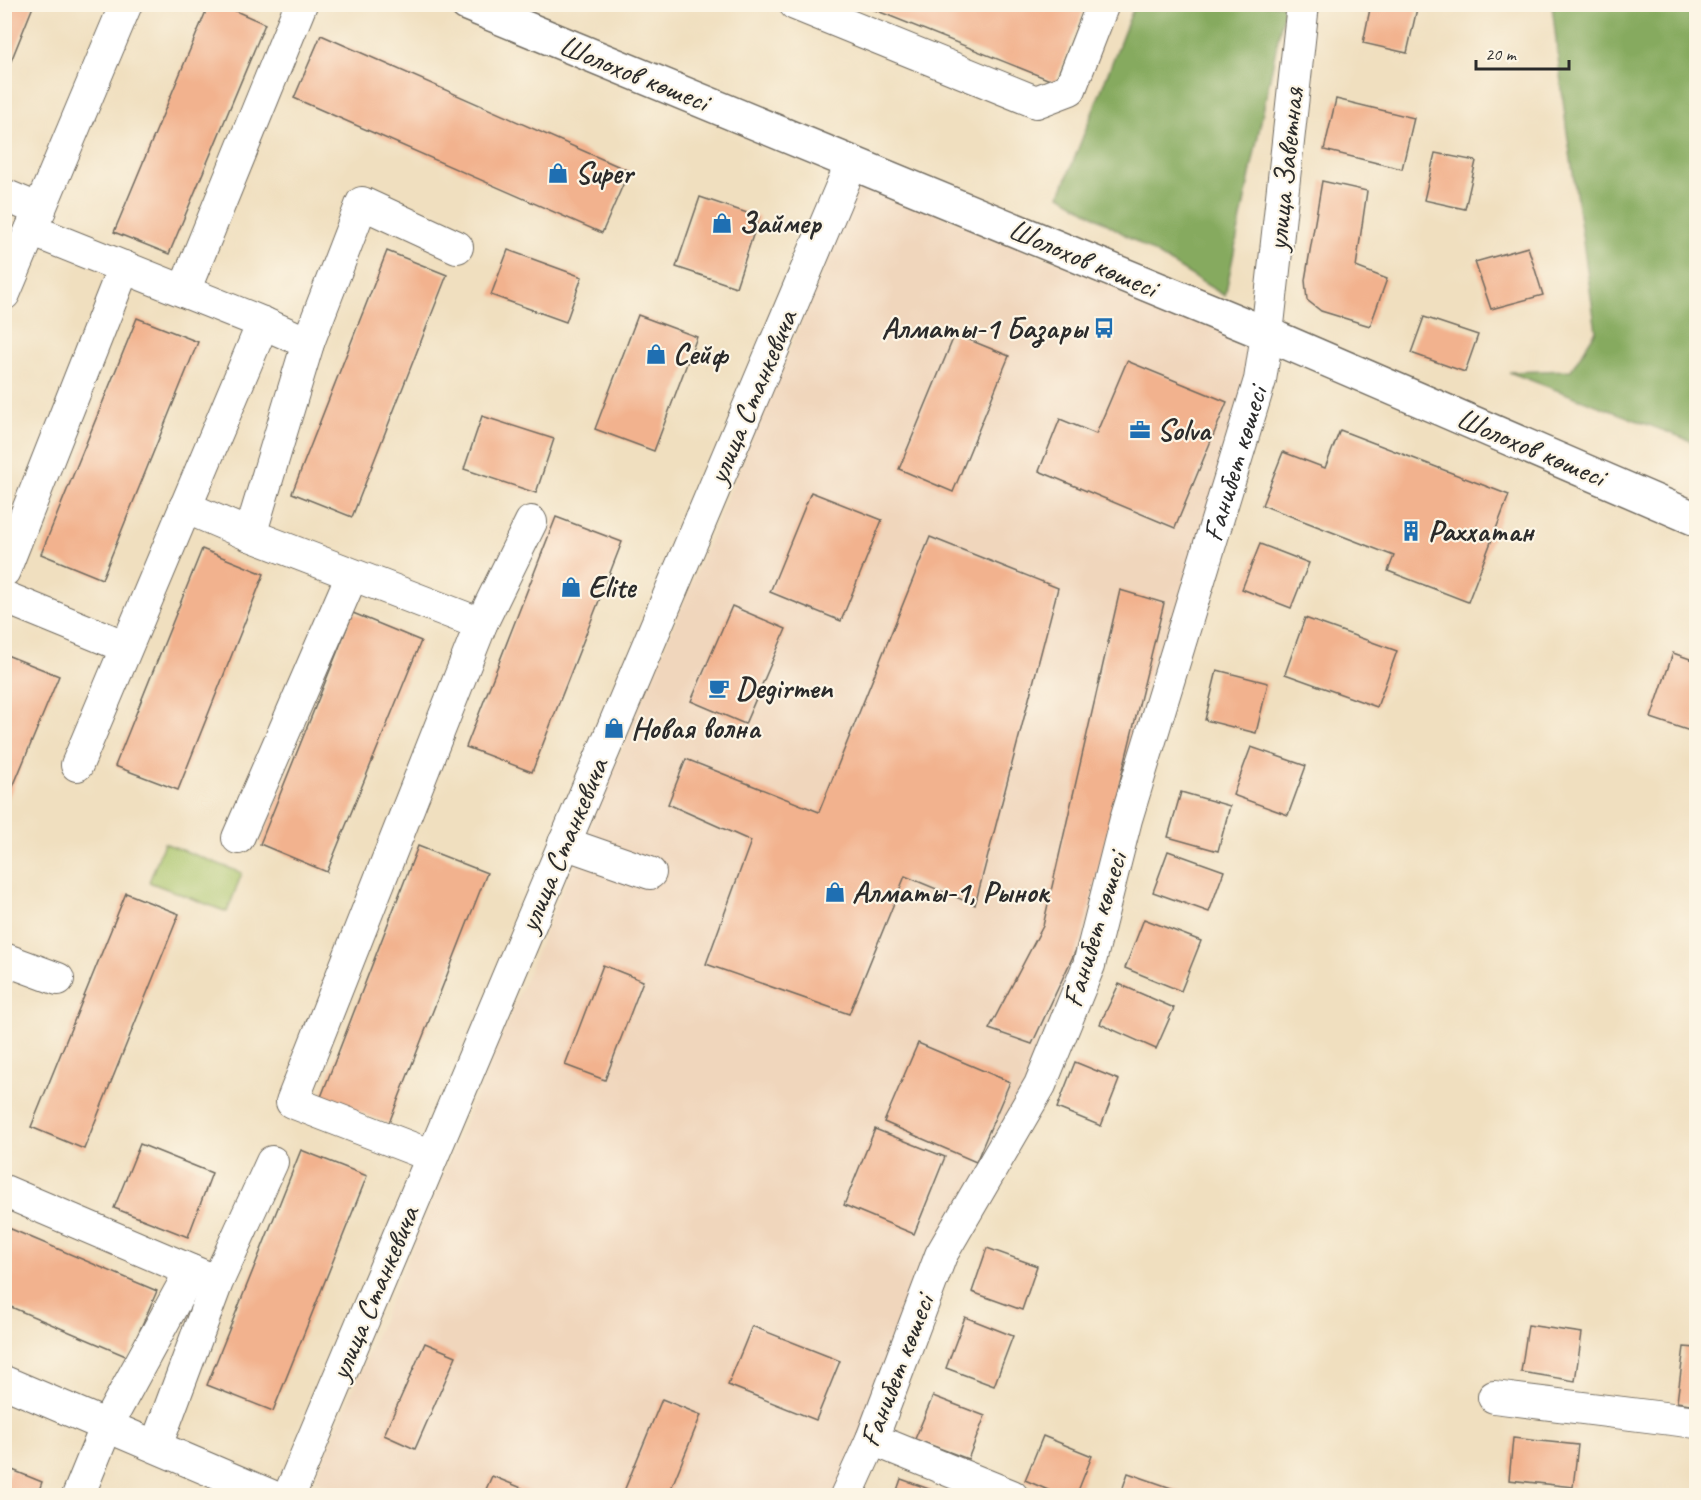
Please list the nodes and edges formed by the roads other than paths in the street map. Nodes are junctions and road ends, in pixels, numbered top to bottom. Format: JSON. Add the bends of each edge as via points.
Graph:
{"nodes":[{"id":1,"x":126,"y":4,"type":"edge"},
{"id":2,"x":301,"y":4,"type":"edge"},
{"id":3,"x":467,"y":4,"type":"edge"},
{"id":4,"x":795,"y":4,"type":"edge"},
{"id":5,"x":1103,"y":4,"type":"edge"},
{"id":6,"x":1303,"y":4,"type":"edge"},
{"id":7,"x":852,"y":162,"type":"junction"},
{"id":8,"x":4,"y":195,"type":"edge"},
{"id":9,"x":36,"y":220,"type":"junction"},
{"id":10,"x":457,"y":247,"type":"dead end"},
{"id":11,"x":124,"y":267,"type":"junction"},
{"id":12,"x":184,"y":291,"type":"junction"},
{"id":13,"x":4,"y":294,"type":"edge"},
{"id":14,"x":263,"y":323,"type":"junction"},
{"id":15,"x":1267,"y":334,"type":"junction"},
{"id":16,"x":308,"y":343,"type":"junction"},
{"id":17,"x":185,"y":507,"type":"junction"},
{"id":18,"x":1696,"y":519,"type":"edge"},
{"id":19,"x":531,"y":522,"type":"dead end"},
{"id":20,"x":250,"y":535,"type":"junction"},
{"id":21,"x":4,"y":571,"type":"edge"},
{"id":22,"x":352,"y":575,"type":"junction"},
{"id":23,"x":4,"y":597,"type":"edge"},
{"id":24,"x":481,"y":624,"type":"junction"},
{"id":25,"x":126,"y":647,"type":"junction"},
{"id":26,"x":76,"y":765,"type":"dead end"},
{"id":27,"x":238,"y":838,"type":"dead end"},
{"id":28,"x":564,"y":843,"type":"junction"},
{"id":29,"x":650,"y":873,"type":"dead end"},
{"id":30,"x":4,"y":959,"type":"edge"},
{"id":31,"x":58,"y":980,"type":"dead end"},
{"id":32,"x":432,"y":1156,"type":"junction"},
{"id":33,"x":272,"y":1162,"type":"dead end"},
{"id":34,"x":4,"y":1191,"type":"edge"},
{"id":35,"x":204,"y":1277,"type":"junction"},
{"id":36,"x":4,"y":1382,"type":"edge"},
{"id":37,"x":1494,"y":1397,"type":"dead end"},
{"id":38,"x":1696,"y":1422,"type":"edge"},
{"id":39,"x":107,"y":1425,"type":"junction"},
{"id":40,"x":872,"y":1439,"type":"junction"},
{"id":41,"x":156,"y":1446,"type":"junction"},
{"id":42,"x":78,"y":1496,"type":"edge"},
{"id":43,"x":271,"y":1496,"type":"edge"},
{"id":44,"x":289,"y":1496,"type":"edge"},
{"id":45,"x":846,"y":1496,"type":"edge"},
{"id":46,"x":1012,"y":1496,"type":"edge"}],
"edges":[{"from":1,"to":9,"type":"street"},
{"from":2,"to":12,"type":"street"},
{"from":3,"to":7,"type":"main road","name":"Шолохов көшесі"},
{"from":4,"to":5,"type":"street","via":[[1036,102],[1071,89]]},
{"from":6,"to":15,"type":"street","name":"улица Заветная"},
{"from":7,"to":15,"type":"main road","name":"Шолохов көшесі"},
{"from":7,"to":28,"type":"street","name":"улица Станкевича"},
{"from":8,"to":9,"type":"street"},
{"from":9,"to":11,"type":"street"},
{"from":9,"to":13,"type":"street"},
{"from":10,"to":16,"type":"street","via":[[362,203]]},
{"from":11,"to":12,"type":"street"},
{"from":11,"to":21,"type":"street"},
{"from":12,"to":14,"type":"street"},
{"from":14,"to":16,"type":"street"},
{"from":14,"to":17,"type":"street"},
{"from":15,"to":18,"type":"main road","name":"Шолохов көшесі"},
{"from":15,"to":40,"type":"street","name":"Ғанибет көшесі","via":[[1260,380],[1126,819],[1089,965],[1040,1085],[941,1255]]},
{"from":16,"to":20,"type":"street"},
{"from":17,"to":20,"type":"street"},
{"from":17,"to":25,"type":"street"},
{"from":19,"to":24,"type":"street"},
{"from":20,"to":22,"type":"street"},
{"from":22,"to":24,"type":"street"},
{"from":22,"to":27,"type":"street"},
{"from":23,"to":25,"type":"street"},
{"from":24,"to":32,"type":"street","via":[[292,1102]]},
{"from":25,"to":26,"type":"street"},
{"from":28,"to":29,"type":"street"},
{"from":28,"to":32,"type":"street","name":"улица Станкевича"},
{"from":30,"to":31,"type":"street"},
{"from":32,"to":44,"type":"street","name":"улица Станкевича"},
{"from":33,"to":35,"type":"street"},
{"from":34,"to":35,"type":"street"},
{"from":35,"to":39,"type":"street"},
{"from":35,"to":41,"type":"street"},
{"from":36,"to":39,"type":"street"},
{"from":37,"to":38,"type":"street"},
{"from":39,"to":41,"type":"street"},
{"from":39,"to":42,"type":"street"},
{"from":40,"to":45,"type":"street","name":"Ғанибет көшесі"},
{"from":40,"to":46,"type":"street"},
{"from":41,"to":43,"type":"street"}]}
